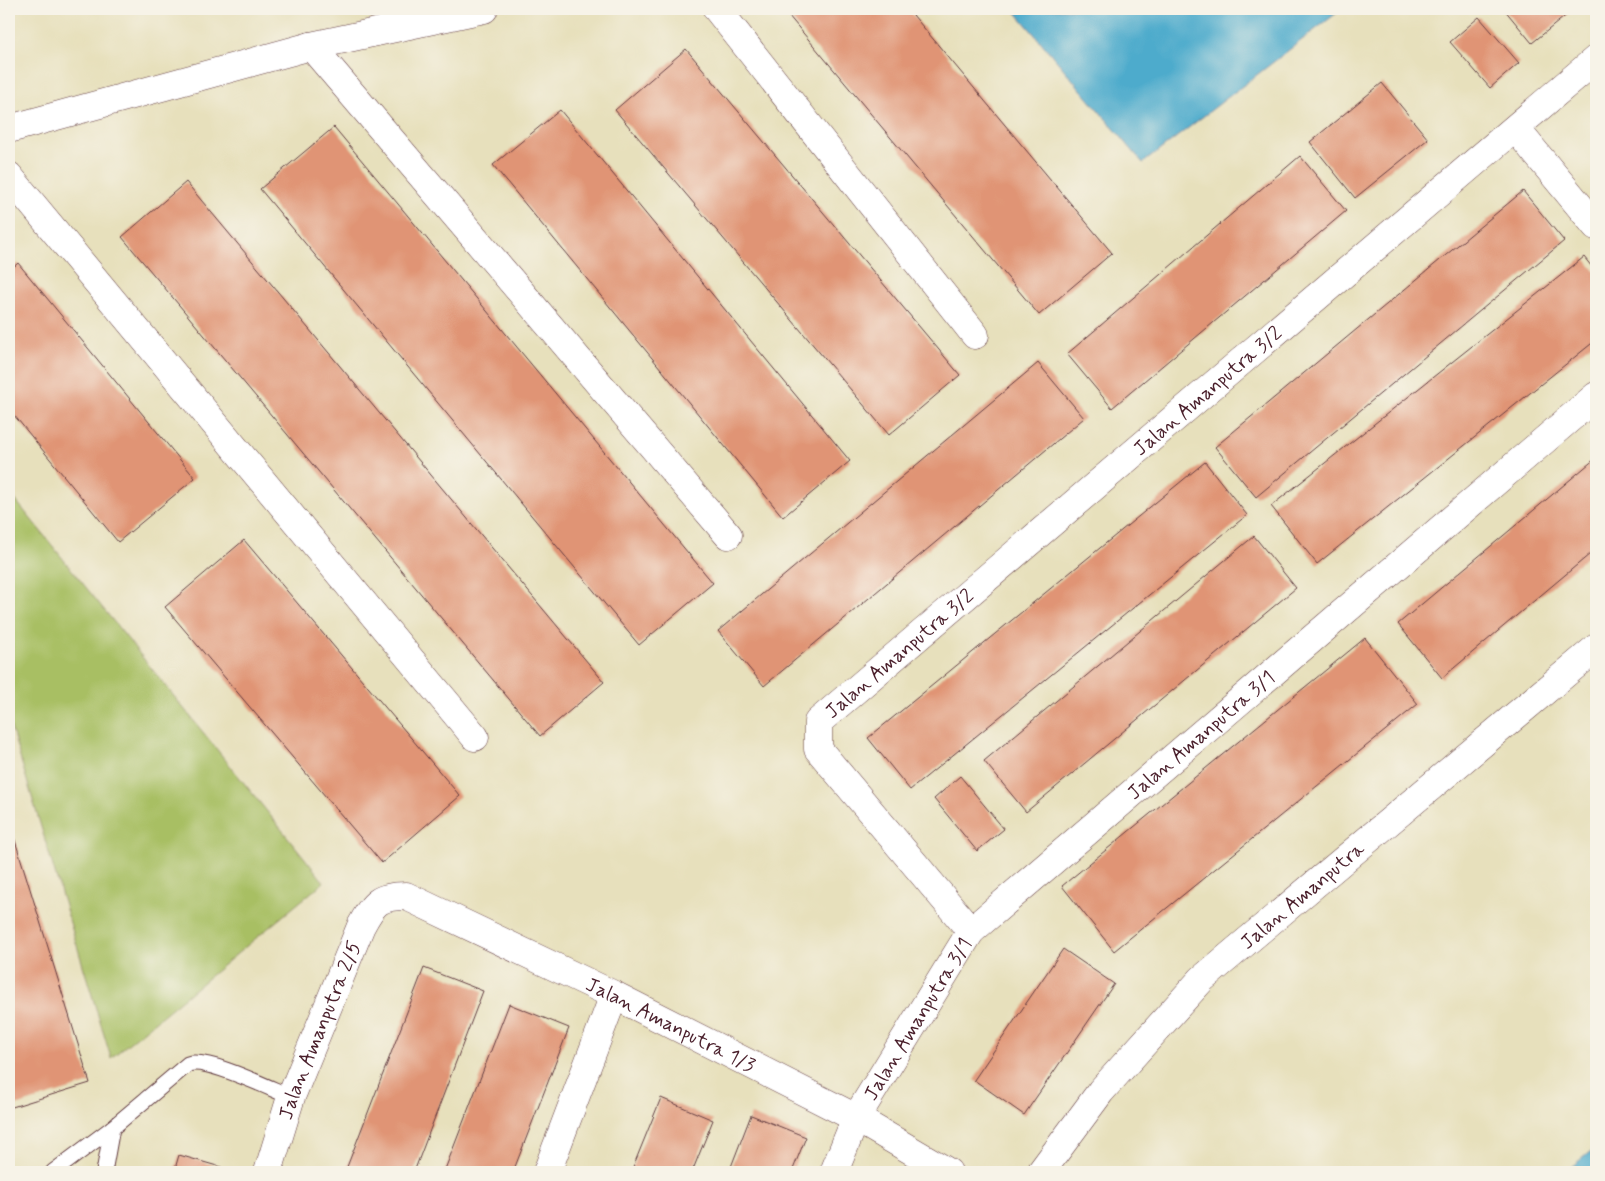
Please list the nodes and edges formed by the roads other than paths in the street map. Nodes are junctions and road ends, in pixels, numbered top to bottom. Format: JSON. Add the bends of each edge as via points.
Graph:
{"nodes":[{"id":1,"x":484,"y":9,"type":"edge"},
{"id":2,"x":717,"y":9,"type":"edge"},
{"id":3,"x":311,"y":46,"type":"junction"},
{"id":4,"x":1596,"y":59,"type":"edge"},
{"id":5,"x":9,"y":129,"type":"edge"},
{"id":6,"x":1516,"y":129,"type":"junction"},
{"id":7,"x":9,"y":176,"type":"edge"},
{"id":8,"x":1596,"y":226,"type":"edge"},
{"id":9,"x":975,"y":335,"type":"dead end"},
{"id":10,"x":1596,"y":396,"type":"edge"},
{"id":11,"x":728,"y":535,"type":"dead end"},
{"id":12,"x":1596,"y":648,"type":"edge"},
{"id":13,"x":476,"y":737,"type":"dead end"},
{"id":14,"x":387,"y":896,"type":"joint"},
{"id":15,"x":972,"y":931,"type":"junction"},
{"id":16,"x":614,"y":995,"type":"junction"},
{"id":17,"x":291,"y":1097,"type":"junction"},
{"id":18,"x":856,"y":1118,"type":"junction"},
{"id":19,"x":112,"y":1128,"type":"junction"},
{"id":20,"x":53,"y":1172,"type":"edge"},
{"id":21,"x":104,"y":1172,"type":"edge"},
{"id":22,"x":268,"y":1172,"type":"edge"},
{"id":23,"x":547,"y":1172,"type":"edge"},
{"id":24,"x":834,"y":1172,"type":"edge"},
{"id":25,"x":948,"y":1172,"type":"edge"},
{"id":26,"x":1040,"y":1172,"type":"edge"}],
"edges":[{"from":1,"to":3,"type":"street"},
{"from":2,"to":9,"type":"street"},
{"from":3,"to":5,"type":"street"},
{"from":3,"to":11,"type":"street"},
{"from":4,"to":6,"type":"street","name":"Jalan Amanputra 3/2"},
{"from":6,"to":8,"type":"street"},
{"from":6,"to":15,"type":"street","name":"Jalan Amanputra 3/2","via":[[818,722],[818,749]]},
{"from":7,"to":13,"type":"street"},
{"from":10,"to":15,"type":"street","name":"Jalan Amanputra 3/1"},
{"from":12,"to":26,"type":"street","name":"Jalan Amanputra","via":[[1202,979],[1101,1091]]},
{"from":14,"to":16,"type":"street","name":"Jalan Amanputra 1/3","via":[[406,896],[427,904]]},
{"from":14,"to":17,"type":"street","name":"Jalan Amanputra 2/5","via":[[371,907]]},
{"from":15,"to":18,"type":"street","name":"Jalan Amanputra 3/1"},
{"from":16,"to":18,"type":"street","name":"Jalan Amanputra 1/3"},
{"from":16,"to":23,"type":"street"},
{"from":17,"to":19,"type":"lane","via":[[226,1070],[195,1062],[188,1064]]},
{"from":17,"to":22,"type":"street","name":"Jalan Amanputra 2/5"},
{"from":18,"to":24,"type":"street","name":"Jalan Amanputra 3/1"},
{"from":18,"to":25,"type":"street","name":"Jalan Amanputra 1/3"},
{"from":19,"to":20,"type":"lane"},
{"from":19,"to":21,"type":"lane"}]}
